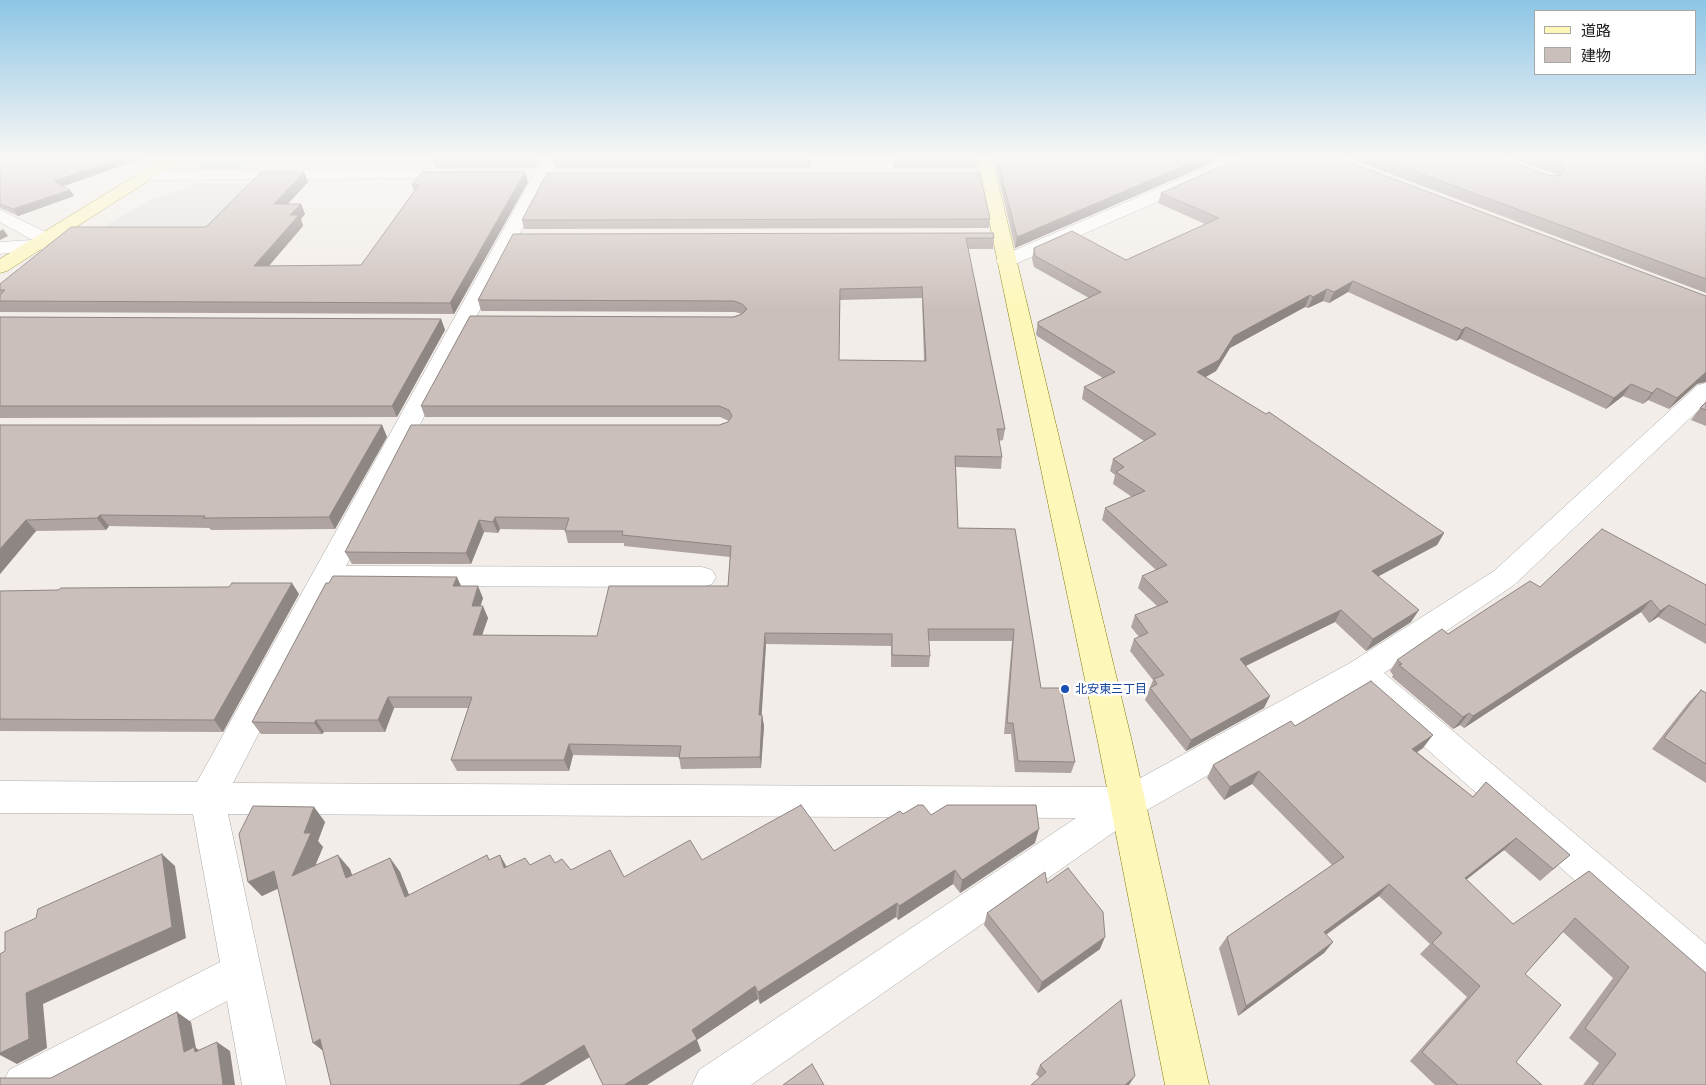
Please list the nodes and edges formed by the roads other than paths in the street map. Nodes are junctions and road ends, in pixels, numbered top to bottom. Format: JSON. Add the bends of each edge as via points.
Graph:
{"nodes":[{"id":1,"x":94,"y":209,"type":"edge"},
{"id":2,"x":529,"y":209,"type":"edge"},
{"id":3,"x":988,"y":209,"type":"edge"},
{"id":4,"x":1098,"y":209,"type":"edge"},
{"id":5,"x":0,"y":215,"type":"edge"},
{"id":6,"x":41,"y":242,"type":"junction"},
{"id":7,"x":996,"y":244,"type":"junction"},
{"id":8,"x":0,"y":248,"type":"edge"},
{"id":9,"x":0,"y":267,"type":"edge"},
{"id":10,"x":1706,"y":390,"type":"edge"},
{"id":11,"x":407,"y":426,"type":"junction"},
{"id":12,"x":436,"y":426,"type":"edge"},
{"id":13,"x":377,"y":427,"type":"edge"},
{"id":14,"x":326,"y":576,"type":"junction"},
{"id":15,"x":702,"y":577,"type":"dead end"},
{"id":16,"x":1361,"y":672,"type":"junction"},
{"id":17,"x":0,"y":797,"type":"edge"},
{"id":18,"x":208,"y":797,"type":"junction"},
{"id":19,"x":1128,"y":803,"type":"junction"},
{"id":20,"x":1706,"y":970,"type":"edge"},
{"id":21,"x":242,"y":972,"type":"junction"},
{"id":22,"x":24,"y":1085,"type":"edge"},
{"id":23,"x":264,"y":1085,"type":"edge"},
{"id":24,"x":714,"y":1085,"type":"edge"},
{"id":25,"x":1187,"y":1085,"type":"edge"}],
"edges":[{"from":1,"to":6,"type":"street"},
{"from":2,"to":11,"type":"street","via":[[518,237],[464,320]]},
{"from":3,"to":7,"type":"street"},
{"from":4,"to":7,"type":"street"},
{"from":5,"to":6,"type":"street"},
{"from":6,"to":8,"type":"street"},
{"from":6,"to":9,"type":"street"},
{"from":7,"to":19,"type":"street"},
{"from":10,"to":16,"type":"street","via":[[1504,578]]},
{"from":11,"to":12,"type":"street"},
{"from":11,"to":13,"type":"street"},
{"from":11,"to":14,"type":"street"},
{"from":14,"to":15,"type":"street"},
{"from":14,"to":18,"type":"street"},
{"from":16,"to":19,"type":"street"},
{"from":16,"to":20,"type":"street"},
{"from":17,"to":18,"type":"street"},
{"from":18,"to":19,"type":"street"},
{"from":18,"to":21,"type":"street"},
{"from":19,"to":24,"type":"street"},
{"from":19,"to":25,"type":"street"},
{"from":21,"to":22,"type":"street"},
{"from":21,"to":23,"type":"street"}]}
